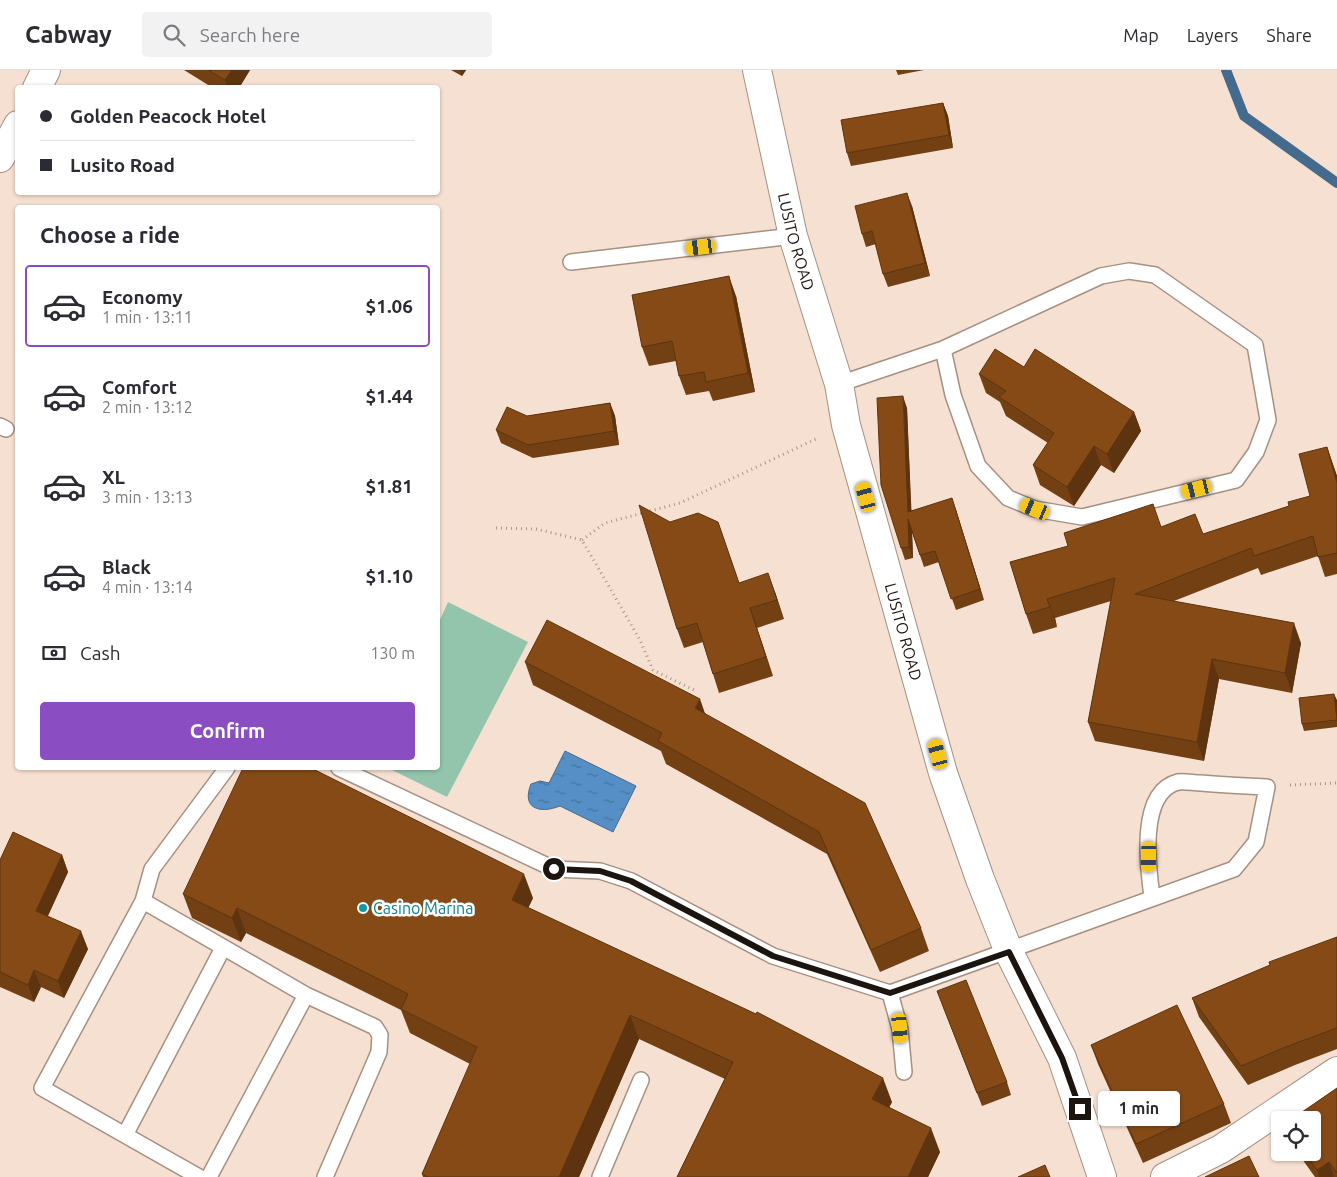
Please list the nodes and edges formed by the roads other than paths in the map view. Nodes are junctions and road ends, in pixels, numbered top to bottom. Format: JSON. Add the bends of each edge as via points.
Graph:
{"nodes":[{"id":1,"x":46,"y":70,"type":"edge"},
{"id":2,"x":757,"y":70,"type":"edge"},
{"id":3,"x":38,"y":85,"type":"edge"},
{"id":4,"x":15,"y":130,"type":"edge"},
{"id":5,"x":0,"y":158,"type":"edge"},
{"id":6,"x":794,"y":236,"type":"junction"},
{"id":7,"x":571,"y":262,"type":"dead end"},
{"id":8,"x":943,"y":349,"type":"junction"},
{"id":9,"x":839,"y":384,"type":"junction"},
{"id":10,"x":225,"y":770,"type":"edge"},
{"id":11,"x":343,"y":770,"type":"edge"},
{"id":12,"x":1152,"y":897,"type":"junction"},
{"id":13,"x":143,"y":902,"type":"junction"},
{"id":14,"x":222,"y":948,"type":"junction"},
{"id":15,"x":1009,"y":952,"type":"junction"},
{"id":16,"x":890,"y":993,"type":"junction"},
{"id":17,"x":306,"y":995,"type":"junction"},
{"id":18,"x":1337,"y":1071,"type":"edge"},
{"id":19,"x":904,"y":1072,"type":"dead end"},
{"id":20,"x":642,"y":1080,"type":"dead end"},
{"id":21,"x":125,"y":1135,"type":"junction"},
{"id":22,"x":199,"y":1177,"type":"edge"},
{"id":23,"x":210,"y":1177,"type":"edge"},
{"id":24,"x":325,"y":1177,"type":"edge"},
{"id":25,"x":600,"y":1177,"type":"edge"},
{"id":26,"x":1102,"y":1177,"type":"edge"},
{"id":27,"x":1164,"y":1177,"type":"edge"}],
"edges":[{"from":1,"to":3,"type":"street"},
{"from":2,"to":6,"type":"street","name":"LUSITO ROAD"},
{"from":4,"to":5,"type":"street"},
{"from":6,"to":7,"type":"lane"},
{"from":6,"to":9,"type":"street","name":"LUSITO ROAD"},
{"from":8,"to":8,"type":"lane","via":[[953,395],[978,466],[1008,498],[1035,509],[1082,517],[1236,480],[1256,452],[1268,420],[1255,345],[1155,275],[1129,271],[1101,276]]},
{"from":8,"to":9,"type":"lane"},
{"from":9,"to":15,"type":"street","name":"LUSITO ROAD","via":[[846,425],[943,773]]},
{"from":10,"to":13,"type":"lane","via":[[152,869]]},
{"from":11,"to":16,"type":"lane","via":[[554,869],[600,871],[631,881],[773,956]]},
{"from":12,"to":12,"type":"lane","via":[[1234,869],[1256,842],[1267,787],[1178,782],[1162,790],[1154,802],[1149,829]]},
{"from":12,"to":15,"type":"lane"},
{"from":13,"to":14,"type":"lane"},
{"from":13,"to":21,"type":"lane","via":[[42,1088]]},
{"from":14,"to":17,"type":"lane"},
{"from":14,"to":21,"type":"lane"},
{"from":15,"to":16,"type":"lane"},
{"from":15,"to":26,"type":"street","name":"LUSITO ROAD","via":[[1062,1058]]},
{"from":16,"to":19,"type":"lane","via":[[900,1028]]},
{"from":17,"to":23,"type":"lane"},
{"from":17,"to":24,"type":"lane","via":[[375,1028],[380,1035],[379,1052]]},
{"from":18,"to":27,"type":"street","via":[[1221,1149]]},
{"from":20,"to":25,"type":"lane"},
{"from":21,"to":22,"type":"lane"}]}
